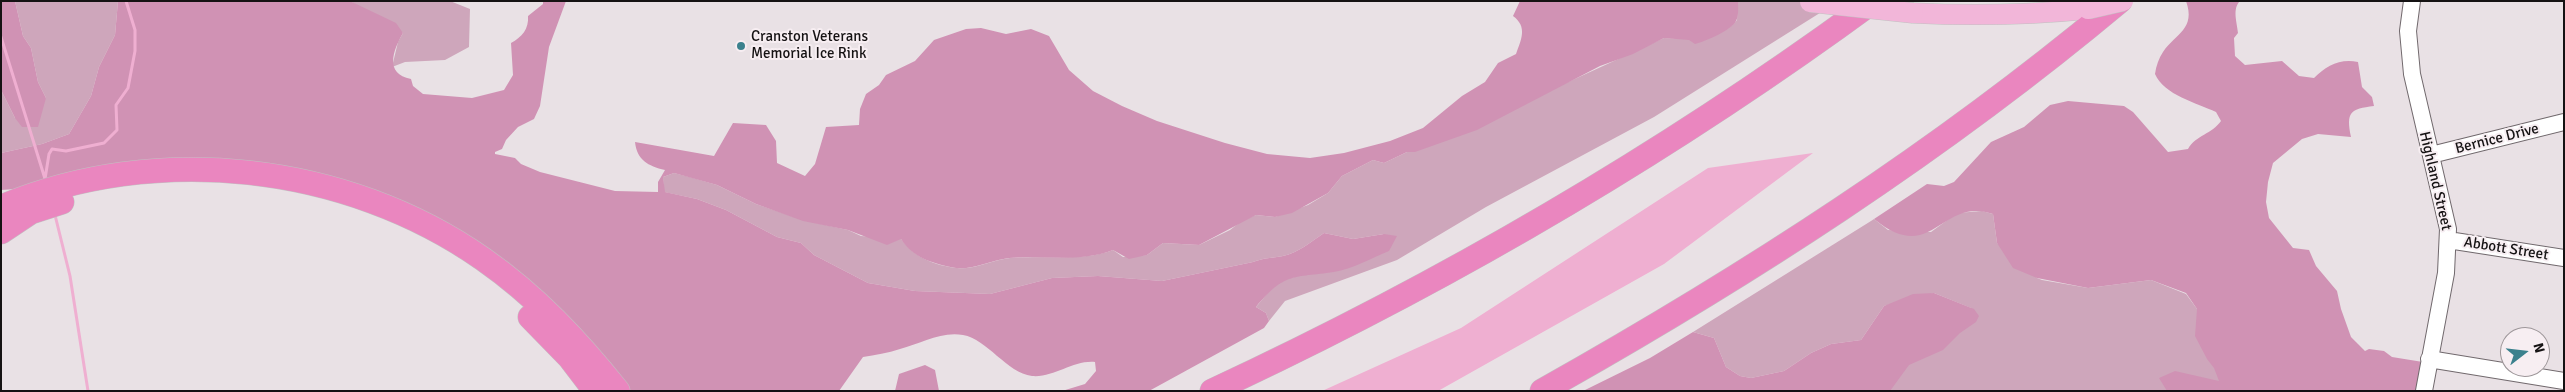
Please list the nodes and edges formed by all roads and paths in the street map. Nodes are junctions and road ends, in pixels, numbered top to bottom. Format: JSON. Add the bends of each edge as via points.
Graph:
{"nodes":[{"id":1,"x":1809,"y":1,"type":"edge"},
{"id":2,"x":1874,"y":1,"type":"edge"},
{"id":3,"x":2122,"y":1,"type":"edge"},
{"id":4,"x":2412,"y":1,"type":"edge"},
{"id":5,"x":2564,"y":122,"type":"edge"},
{"id":6,"x":2431,"y":155,"type":"junction"},
{"id":7,"x":64,"y":193,"type":"junction"},
{"id":8,"x":27,"y":205,"type":"junction"},
{"id":9,"x":1,"y":207,"type":"edge"},
{"id":10,"x":1,"y":232,"type":"edge"},
{"id":11,"x":2448,"y":240,"type":"junction"},
{"id":12,"x":2564,"y":258,"type":"edge"},
{"id":13,"x":2428,"y":359,"type":"junction"},
{"id":14,"x":2564,"y":381,"type":"edge"},
{"id":15,"x":595,"y":391,"type":"edge"},
{"id":16,"x":618,"y":391,"type":"edge"},
{"id":17,"x":1212,"y":391,"type":"edge"},
{"id":18,"x":1542,"y":391,"type":"edge"},
{"id":19,"x":2424,"y":391,"type":"edge"}],
"edges":[{"from":1,"to":3,"type":"main road","bridge":true,"via":[[1913,13],[1983,16],[2088,9]]},
{"from":2,"to":17,"type":"highway","via":[[1718,108],[1561,208],[1384,306]]},
{"from":3,"to":18,"type":"highway","via":[[1993,101],[1846,206],[1708,295]]},
{"from":4,"to":6,"type":"street","name":"Highland Street","via":[[2408,46]]},
{"from":5,"to":6,"type":"street","name":"Bernice Drive"},
{"from":6,"to":11,"type":"street","name":"Highland Street","via":[[2446,214]]},
{"from":7,"to":8,"type":"highway"},
{"from":7,"to":15,"type":"highway","via":[[140,187],[223,186],[295,196],[355,213],[406,233],[480,276],[548,334]]},
{"from":7,"to":16,"type":"highway","via":[[99,177],[212,170],[293,180],[369,201],[434,229],[504,274],[566,329]]},
{"from":8,"to":9,"type":"highway"},
{"from":8,"to":10,"type":"highway"},
{"from":11,"to":12,"type":"street","name":"Abbott Street"},
{"from":11,"to":13,"type":"street","name":"Highland Street","via":[[2446,273]]},
{"from":13,"to":14,"type":"street"},
{"from":13,"to":19,"type":"street","name":"Highland Street"}]}
